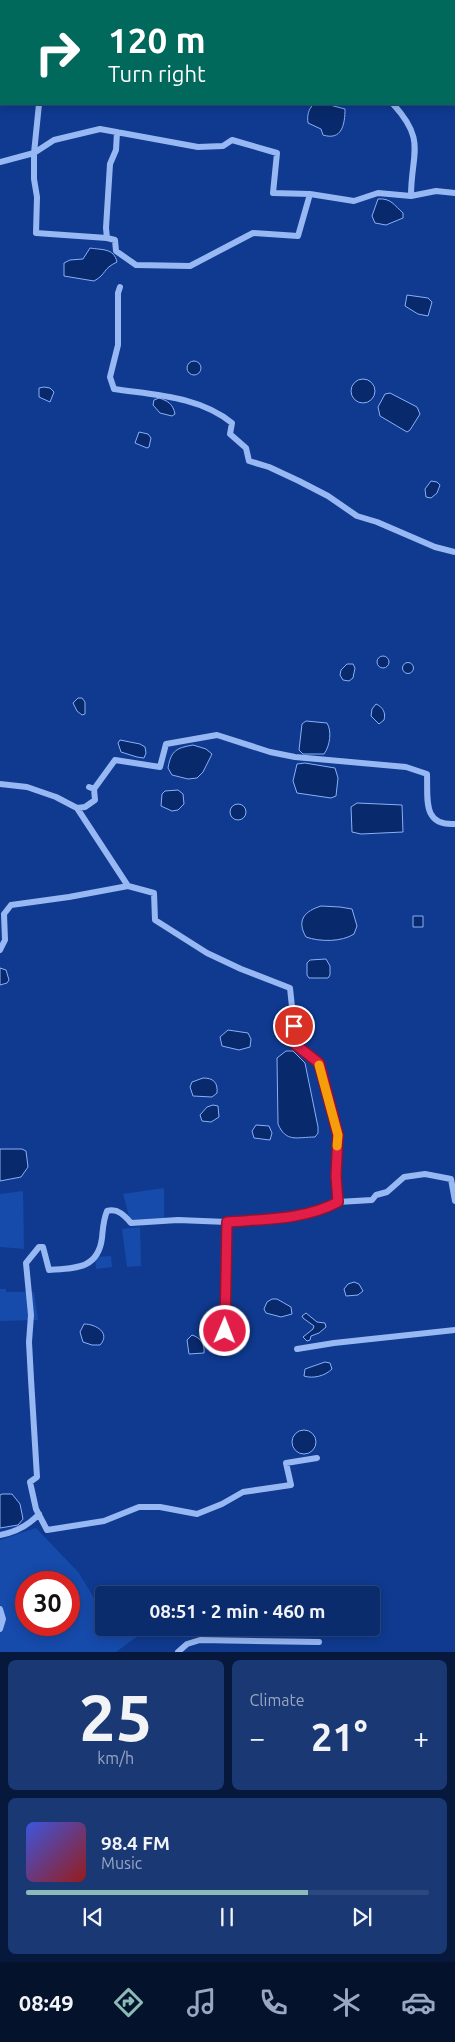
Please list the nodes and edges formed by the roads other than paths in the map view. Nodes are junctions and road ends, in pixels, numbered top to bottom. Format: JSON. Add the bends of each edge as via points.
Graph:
{"nodes":[{"id":1,"x":39,"y":105,"type":"edge"},
{"id":2,"x":394,"y":105,"type":"edge"},
{"id":3,"x":117,"y":132,"type":"junction"},
{"id":4,"x":34,"y":153,"type":"junction"},
{"id":5,"x":0,"y":162,"type":"edge"},
{"id":6,"x":455,"y":193,"type":"edge"},
{"id":7,"x":310,"y":194,"type":"junction"},
{"id":8,"x":411,"y":196,"type":"junction"},
{"id":9,"x":107,"y":238,"type":"junction"},
{"id":10,"x":120,"y":288,"type":"dead end"},
{"id":11,"x":455,"y":552,"type":"edge"},
{"id":12,"x":0,"y":784,"type":"edge"},
{"id":13,"x":77,"y":808,"type":"junction"},
{"id":14,"x":455,"y":824,"type":"edge"},
{"id":15,"x":128,"y":886,"type":"junction"},
{"id":16,"x":0,"y":950,"type":"edge"},
{"id":17,"x":338,"y":1202,"type":"junction"},
{"id":18,"x":455,"y":1202,"type":"edge"},
{"id":19,"x":227,"y":1222,"type":"junction"},
{"id":20,"x":455,"y":1330,"type":"edge"},
{"id":21,"x":225,"y":1331,"type":"dead end"},
{"id":22,"x":297,"y":1349,"type":"dead end"},
{"id":23,"x":317,"y":1458,"type":"dead end"},
{"id":24,"x":39,"y":1514,"type":"junction"},
{"id":25,"x":0,"y":1535,"type":"edge"},
{"id":26,"x":0,"y":1609,"type":"edge"},
{"id":27,"x":0,"y":1629,"type":"edge"},
{"id":28,"x":319,"y":1642,"type":"dead end"},
{"id":29,"x":178,"y":1652,"type":"edge"}],
"edges":[{"from":1,"to":4,"type":"street"},
{"from":2,"to":8,"type":"street","via":[[414,136],[416,152]]},
{"from":3,"to":4,"type":"street","via":[[100,130],[54,140]]},
{"from":3,"to":7,"type":"street","via":[[198,147],[223,146],[232,140],[277,153],[273,193]]},
{"from":3,"to":9,"type":"street","via":[[116,150],[110,164]]},
{"from":4,"to":5,"type":"street"},
{"from":4,"to":9,"type":"street","via":[[36,233]]},
{"from":6,"to":8,"type":"street","via":[[436,191]]},
{"from":7,"to":8,"type":"street","via":[[354,201],[378,193]]},
{"from":7,"to":9,"type":"street","via":[[298,236],[253,233],[190,266],[136,265],[116,251],[115,240]]},
{"from":10,"to":11,"type":"street","via":[[118,345],[110,377],[114,389],[177,398],[210,410],[232,423],[230,434],[246,448],[249,461],[299,481],[357,516]]},
{"from":12,"to":13,"type":"street","via":[[27,787]]},
{"from":13,"to":14,"type":"street","via":[[95,800],[92,788],[115,760],[160,767],[166,744],[217,735],[295,757],[406,767],[427,774],[429,810],[433,819]]},
{"from":13,"to":15,"type":"street"},
{"from":15,"to":16,"type":"street","via":[[11,905],[4,914],[5,940]]},
{"from":15,"to":17,"type":"street","via":[[154,893],[155,920],[207,953],[290,988],[296,1045],[319,1063],[338,1135]]},
{"from":17,"to":18,"type":"street","via":[[372,1200],[404,1177],[425,1174],[451,1179]]},
{"from":17,"to":19,"type":"street","via":[[324,1210],[298,1216]]},
{"from":19,"to":21,"type":"street"},
{"from":19,"to":24,"type":"street","via":[[178,1220],[131,1223],[118,1211],[111,1210],[107,1211],[102,1222],[100,1252],[88,1265],[49,1270],[43,1247],[26,1263],[31,1314],[30,1379],[38,1462],[37,1477],[30,1482]]},
{"from":20,"to":22,"type":"street"},
{"from":23,"to":24,"type":"street","via":[[286,1463],[290,1484],[243,1492],[197,1514],[138,1506],[104,1521],[47,1530]]},
{"from":24,"to":25,"type":"street","via":[[30,1524]]},
{"from":26,"to":27,"type":"street","via":[[3,1619]]},
{"from":28,"to":29,"type":"street","via":[[200,1640],[187,1644]]}]}
